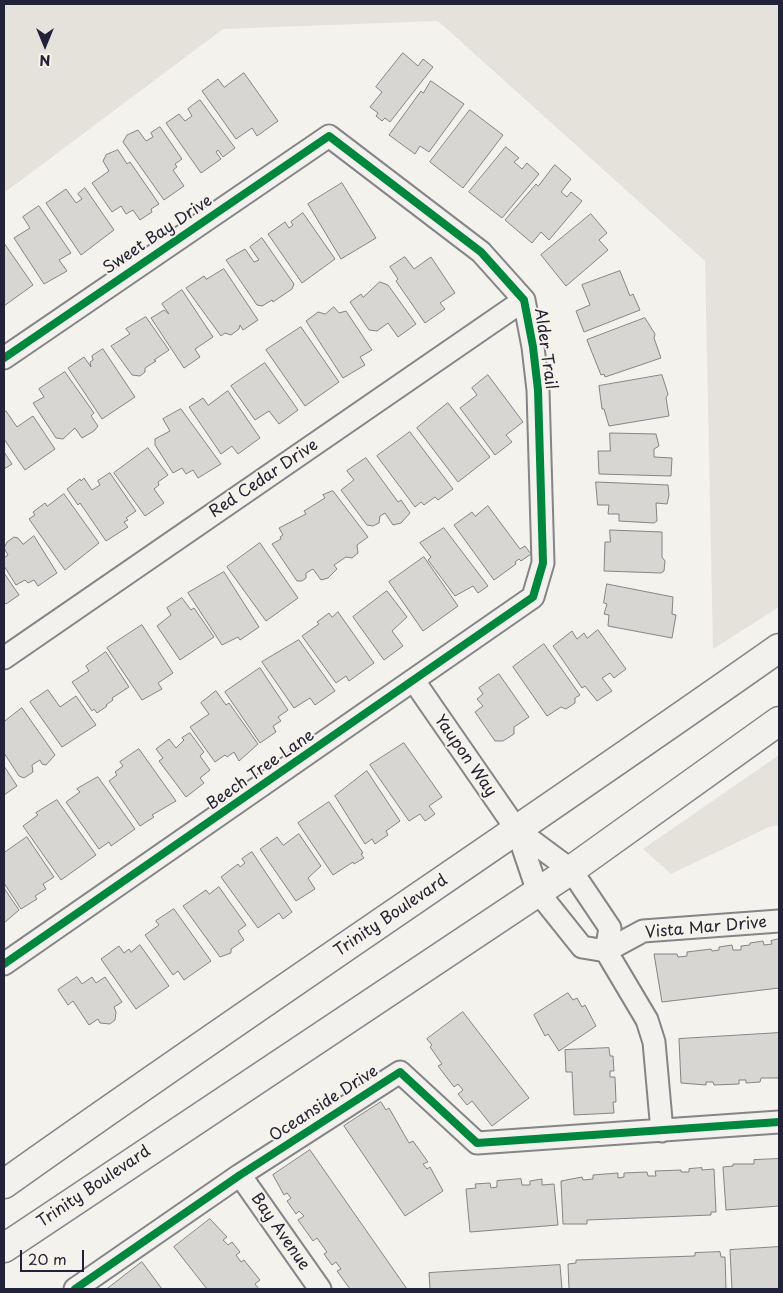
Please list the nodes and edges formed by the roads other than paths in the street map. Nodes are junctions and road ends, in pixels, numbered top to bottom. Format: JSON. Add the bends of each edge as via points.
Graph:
{"nodes":[{"id":1,"x":329,"y":136,"type":"joint"},
{"id":2,"x":524,"y":300,"type":"junction"},
{"id":3,"x":4,"y":358,"type":"edge"},
{"id":4,"x":534,"y":597,"type":"joint"},
{"id":5,"x":779,"y":648,"type":"edge"},
{"id":6,"x":4,"y":658,"type":"edge"},
{"id":7,"x":414,"y":681,"type":"junction"},
{"id":8,"x":779,"y":721,"type":"edge"},
{"id":9,"x":517,"y":830,"type":"junction"},
{"id":10,"x":571,"y":870,"type":"junction"},
{"id":11,"x":538,"y":892,"type":"junction"},
{"id":12,"x":779,"y":921,"type":"edge"},
{"id":13,"x":606,"y":951,"type":"junction"},
{"id":14,"x":4,"y":964,"type":"edge"},
{"id":15,"x":779,"y":1122,"type":"edge"},
{"id":16,"x":662,"y":1131,"type":"junction"},
{"id":17,"x":240,"y":1175,"type":"junction"},
{"id":18,"x":4,"y":1184,"type":"edge"},
{"id":19,"x":4,"y":1248,"type":"edge"},
{"id":20,"x":75,"y":1289,"type":"edge"},
{"id":21,"x":320,"y":1289,"type":"edge"}],
"edges":[{"from":1,"to":2,"type":"street","name":"Alder Trail","via":[[481,252]]},
{"from":1,"to":3,"type":"street","name":"Sweet Bay Drive"},
{"from":2,"to":4,"type":"street","name":"Alder Trail","via":[[534,346],[538,390],[543,563]]},
{"from":2,"to":6,"type":"street","name":"Red Cedar Drive"},
{"from":4,"to":7,"type":"street","name":"Beech Tree Lane"},
{"from":5,"to":9,"type":"main road","name":"Trinity Boulevard"},
{"from":7,"to":9,"type":"street","name":"Yaupon Way"},
{"from":7,"to":14,"type":"street","name":"Beech Tree Lane"},
{"from":8,"to":10,"type":"main road","name":"Trinity Boulevard"},
{"from":9,"to":10,"type":"street"},
{"from":9,"to":11,"type":"street"},
{"from":9,"to":18,"type":"main road","name":"Trinity Boulevard","via":[[174,1063]]},
{"from":10,"to":11,"type":"main road","name":"Trinity Boulevard"},
{"from":10,"to":13,"type":"street","via":[[610,928]]},
{"from":11,"to":13,"type":"street","via":[[582,947]]},
{"from":11,"to":19,"type":"main road","name":"Trinity Boulevard"},
{"from":12,"to":13,"type":"street","name":"Vista Mar Drive","via":[[643,931]]},
{"from":13,"to":16,"type":"street","via":[[647,1020],[654,1042]]},
{"from":15,"to":16,"type":"street","name":"Oceanside Drive"},
{"from":16,"to":17,"type":"street","name":"Oceanside Drive","via":[[477,1143],[400,1072]]},
{"from":17,"to":20,"type":"street","name":"Oceanside Drive"},
{"from":17,"to":21,"type":"street","name":"Bay Avenue"}]}
